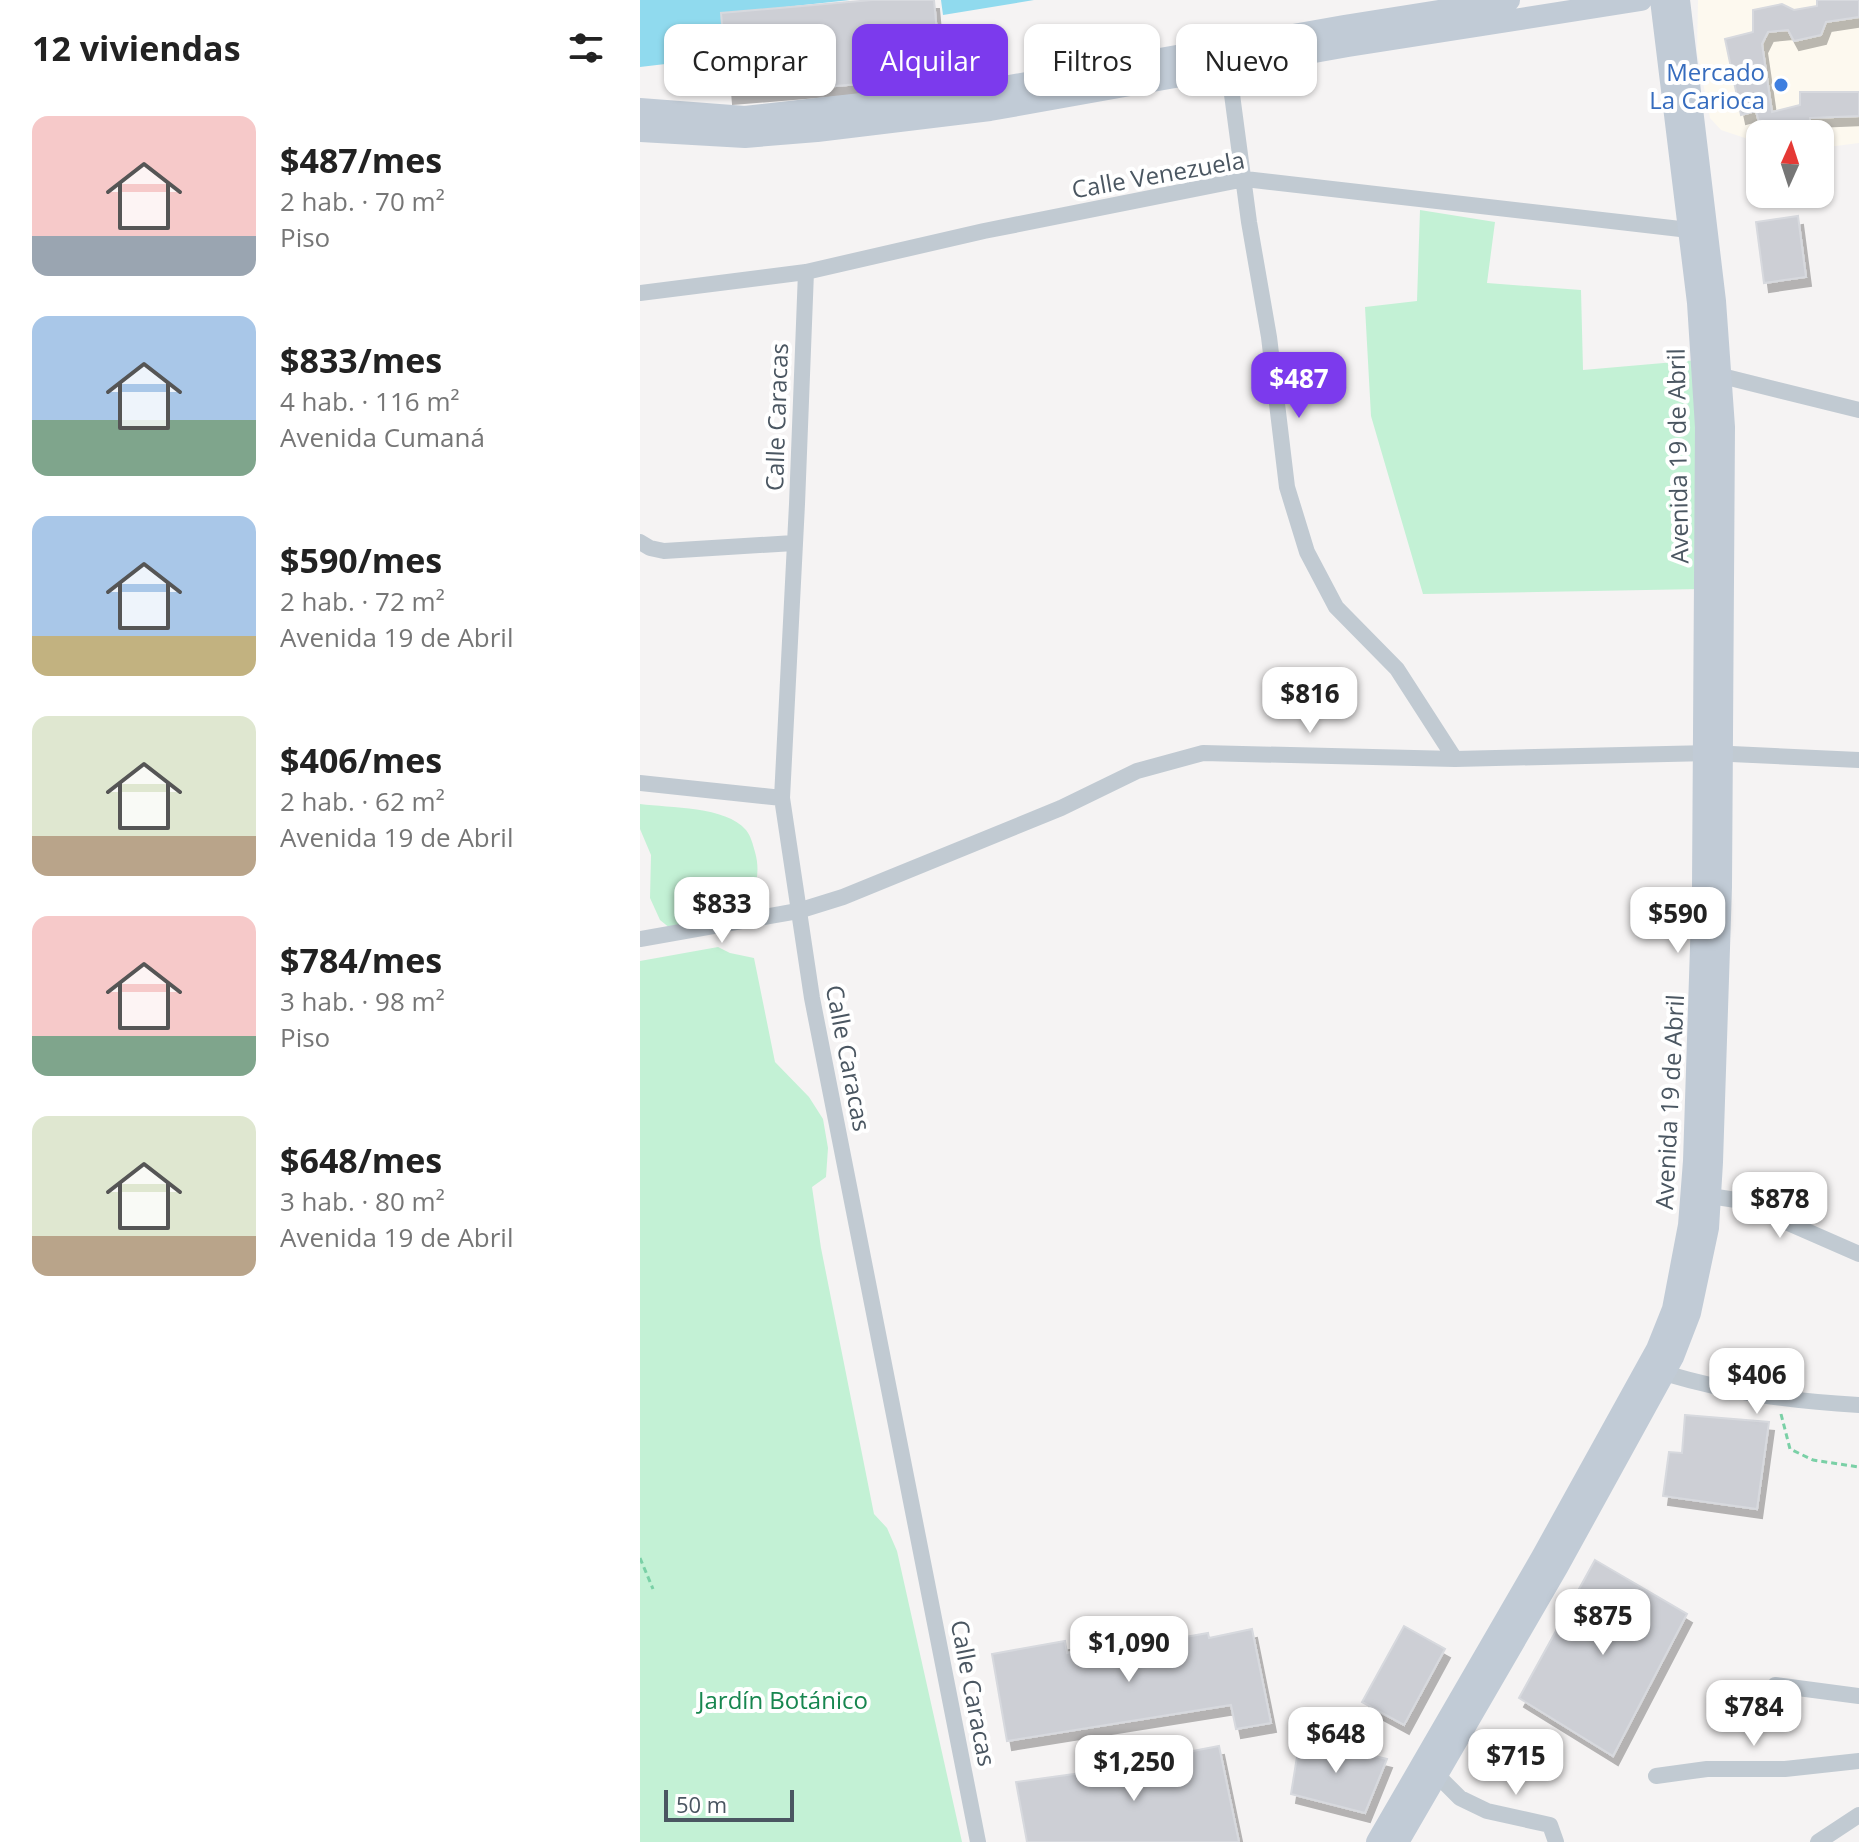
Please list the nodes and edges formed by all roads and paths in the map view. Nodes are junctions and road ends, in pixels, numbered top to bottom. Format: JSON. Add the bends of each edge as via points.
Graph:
{"nodes":[{"id":1,"x":1509,"y":0,"type":"edge"},
{"id":2,"x":1641,"y":0,"type":"edge"},
{"id":3,"x":1661,"y":0,"type":"edge"},
{"id":4,"x":1679,"y":0,"type":"edge"},
{"id":5,"x":1317,"y":39,"type":"edge"},
{"id":6,"x":1317,"y":45,"type":"edge"},
{"id":7,"x":1176,"y":64,"type":"edge"},
{"id":8,"x":1176,"y":68,"type":"edge"},
{"id":9,"x":1233,"y":96,"type":"edge"},
{"id":10,"x":640,"y":109,"type":"edge"},
{"id":11,"x":640,"y":131,"type":"edge"},
{"id":12,"x":1245,"y":179,"type":"junction"},
{"id":13,"x":1689,"y":230,"type":"junction"},
{"id":14,"x":806,"y":272,"type":"junction"},
{"id":15,"x":640,"y":293,"type":"edge"},
{"id":16,"x":1722,"y":376,"type":"junction"},
{"id":17,"x":1859,"y":410,"type":"edge"},
{"id":18,"x":640,"y":542,"type":"edge"},
{"id":19,"x":794,"y":543,"type":"junction"},
{"id":20,"x":1713,"y":754,"type":"junction"},
{"id":21,"x":1455,"y":759,"type":"junction"},
{"id":22,"x":1859,"y":760,"type":"edge"},
{"id":23,"x":640,"y":783,"type":"edge"},
{"id":24,"x":782,"y":798,"type":"junction"},
{"id":25,"x":798,"y":911,"type":"junction"},
{"id":26,"x":640,"y":939,"type":"edge"},
{"id":27,"x":1710,"y":1196,"type":"junction"},
{"id":28,"x":1859,"y":1254,"type":"edge"},
{"id":29,"x":1664,"y":1373,"type":"junction"},
{"id":30,"x":1779,"y":1399,"type":"junction"},
{"id":31,"x":1859,"y":1405,"type":"edge"},
{"id":32,"x":1859,"y":1467,"type":"edge"},
{"id":33,"x":640,"y":1558,"type":"edge"},
{"id":34,"x":653,"y":1589,"type":"dead end"},
{"id":35,"x":1775,"y":1685,"type":"dead end"},
{"id":36,"x":1859,"y":1696,"type":"edge"},
{"id":37,"x":1859,"y":1761,"type":"edge"},
{"id":38,"x":1437,"y":1775,"type":"junction"},
{"id":39,"x":1656,"y":1776,"type":"dead end"},
{"id":40,"x":1859,"y":1815,"type":"edge"},
{"id":41,"x":1835,"y":1830,"type":"junction"},
{"id":42,"x":1859,"y":1833,"type":"edge"},
{"id":43,"x":978,"y":1842,"type":"edge"},
{"id":44,"x":1377,"y":1842,"type":"edge"},
{"id":45,"x":1398,"y":1842,"type":"edge"},
{"id":46,"x":1556,"y":1842,"type":"edge"},
{"id":47,"x":1818,"y":1842,"type":"edge"}],
"edges":[{"from":1,"to":5,"type":"street"},
{"from":2,"to":6,"type":"street"},
{"from":3,"to":13,"type":"street","name":"Avenida 19 de Abril"},
{"from":4,"to":16,"type":"street","name":"Avenida 19 de Abril"},
{"from":7,"to":10,"type":"street","via":[[745,117]]},
{"from":8,"to":11,"type":"street","via":[[990,110],[817,131],[745,137]]},
{"from":9,"to":12,"type":"street"},
{"from":12,"to":13,"type":"street","name":"Calle Venezuela"},
{"from":12,"to":14,"type":"street","name":"Calle Venezuela"},
{"from":12,"to":21,"type":"street","via":[[1287,487],[1307,552],[1336,607],[1397,669]]},
{"from":13,"to":20,"type":"street","name":"Avenida 19 de Abril","via":[[1705,399]]},
{"from":14,"to":15,"type":"street","name":"Calle Venezuela"},
{"from":14,"to":19,"type":"street","name":"Calle Caracas"},
{"from":16,"to":17,"type":"street"},
{"from":16,"to":20,"type":"street","name":"Avenida 19 de Abril"},
{"from":18,"to":19,"type":"street","via":[[664,551]]},
{"from":19,"to":24,"type":"street","name":"Calle Caracas"},
{"from":20,"to":21,"type":"street"},
{"from":20,"to":22,"type":"street"},
{"from":20,"to":27,"type":"street","name":"Avenida 19 de Abril","via":[[1721,887]]},
{"from":20,"to":44,"type":"street","name":"Avenida 19 de Abril","via":[[1694,1161],[1689,1225],[1673,1309],[1657,1349],[1542,1557]]},
{"from":21,"to":25,"type":"street","via":[[1203,753],[1137,771],[956,853]]},
{"from":23,"to":24,"type":"street"},
{"from":24,"to":25,"type":"street","name":"Calle Caracas"},
{"from":25,"to":26,"type":"street"},
{"from":25,"to":43,"type":"street","name":"Calle Caracas"},
{"from":27,"to":28,"type":"street","via":[[1736,1200]]},
{"from":27,"to":29,"type":"street","name":"Avenida 19 de Abril","via":[[1694,1301]]},
{"from":29,"to":30,"type":"street"},
{"from":29,"to":38,"type":"street","name":"Avenida 19 de Abril"},
{"from":30,"to":31,"type":"street"},
{"from":30,"to":32,"type":"path","via":[[1790,1449],[1813,1460]]},
{"from":33,"to":34,"type":"path"},
{"from":35,"to":36,"type":"street"},
{"from":37,"to":39,"type":"street"},
{"from":38,"to":45,"type":"street","name":"Avenida 19 de Abril"},
{"from":38,"to":46,"type":"street","via":[[1460,1798],[1487,1811],[1550,1825]]},
{"from":40,"to":41,"type":"street"},
{"from":41,"to":42,"type":"street"},
{"from":41,"to":47,"type":"street"}]}
